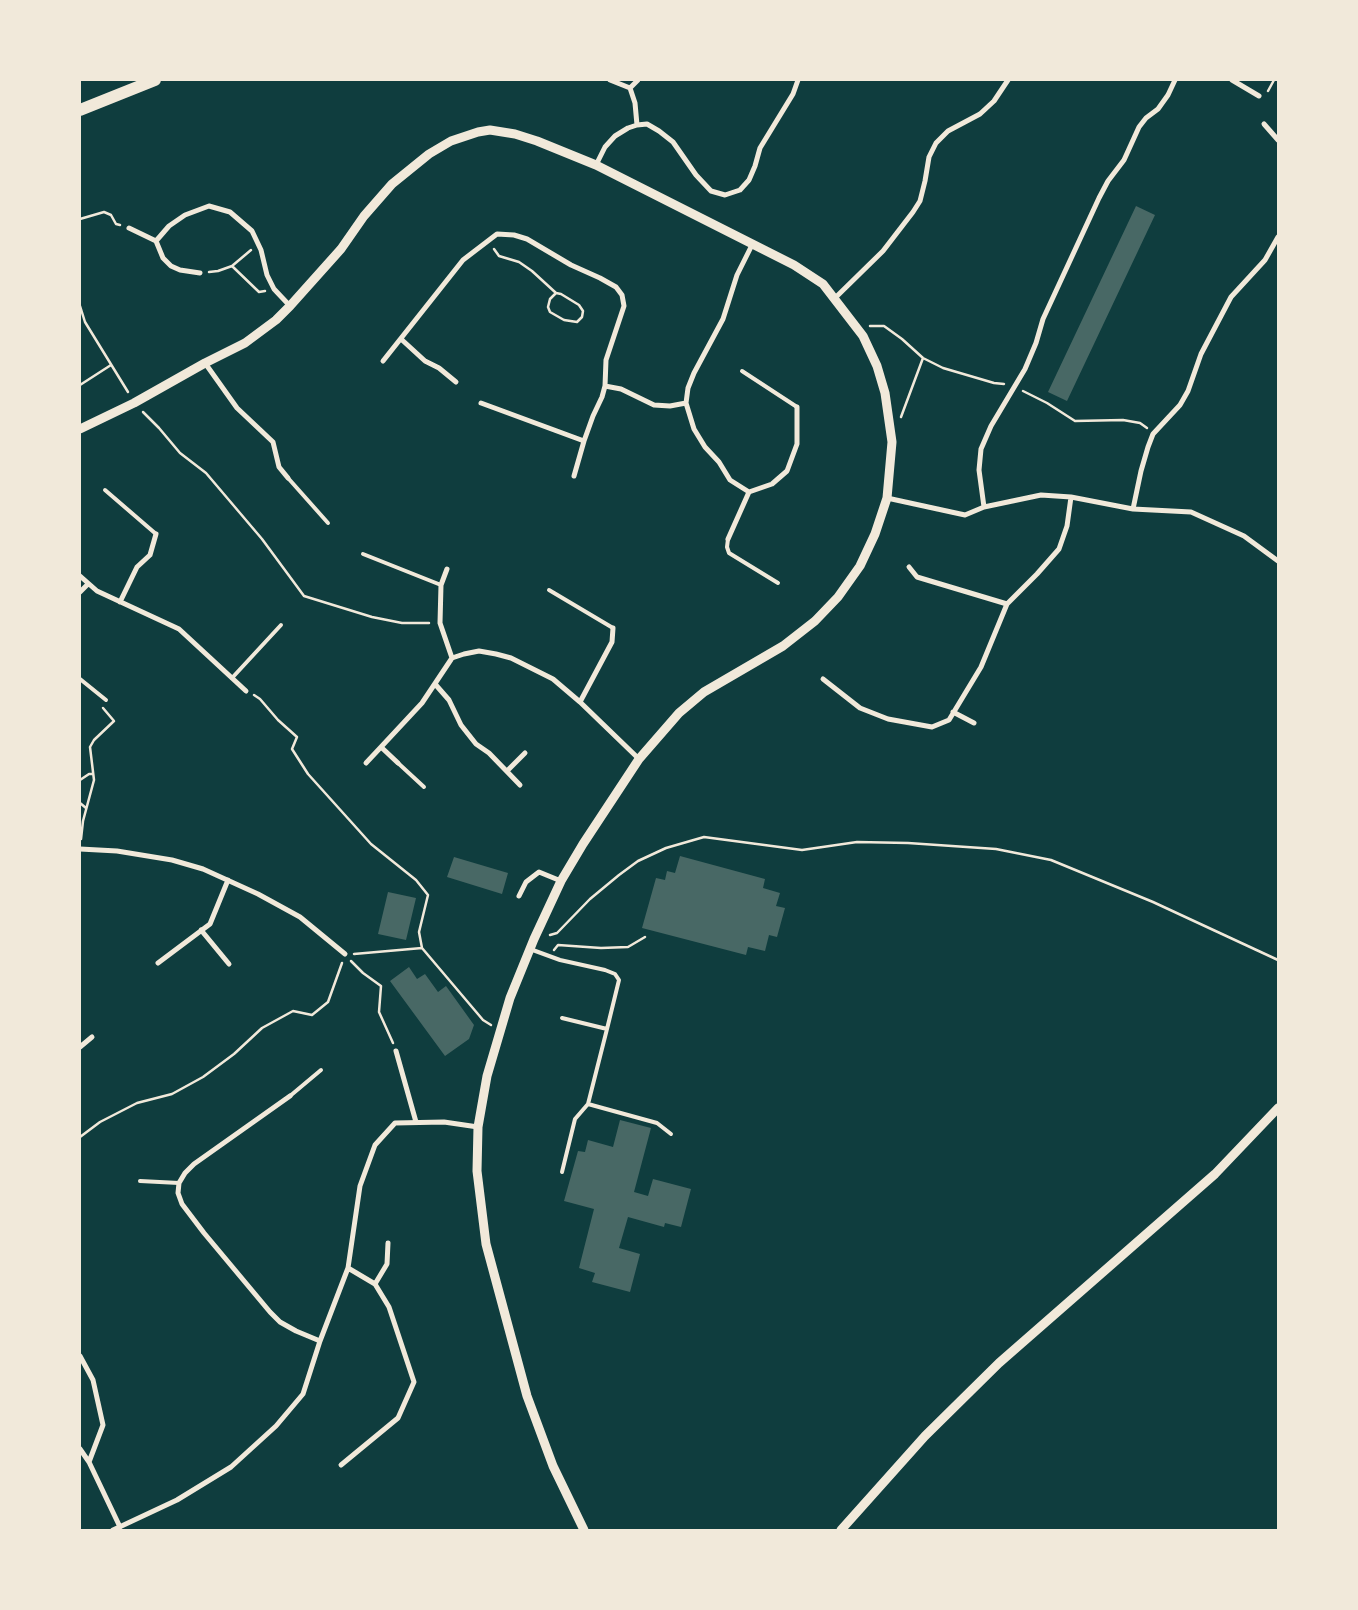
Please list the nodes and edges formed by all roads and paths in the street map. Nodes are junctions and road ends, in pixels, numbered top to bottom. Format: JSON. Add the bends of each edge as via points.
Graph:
{"nodes":[{"id":1,"x":155,"y":80,"type":"edge"},
{"id":2,"x":610,"y":80,"type":"edge"},
{"id":3,"x":638,"y":80,"type":"edge"},
{"id":4,"x":798,"y":80,"type":"edge"},
{"id":5,"x":1008,"y":80,"type":"edge"},
{"id":6,"x":1175,"y":80,"type":"edge"},
{"id":7,"x":1232,"y":80,"type":"edge"},
{"id":8,"x":630,"y":88,"type":"junction"},
{"id":9,"x":1259,"y":96,"type":"dead end"},
{"id":10,"x":80,"y":110,"type":"edge"},
{"id":11,"x":1264,"y":124,"type":"dead end"},
{"id":12,"x":638,"y":125,"type":"junction"},
{"id":13,"x":1278,"y":140,"type":"edge"},
{"id":14,"x":596,"y":165,"type":"junction"},
{"id":15,"x":80,"y":219,"type":"edge"},
{"id":16,"x":129,"y":228,"type":"joint"},
{"id":17,"x":1278,"y":237,"type":"edge"},
{"id":18,"x":156,"y":241,"type":"junction"},
{"id":19,"x":753,"y":243,"type":"junction"},
{"id":20,"x":258,"y":244,"type":"junction"},
{"id":21,"x":484,"y":244,"type":"junction"},
{"id":22,"x":232,"y":266,"type":"junction"},
{"id":23,"x":200,"y":273,"type":"joint"},
{"id":24,"x":274,"y":289,"type":"junction"},
{"id":25,"x":556,"y":293,"type":"junction"},
{"id":26,"x":834,"y":298,"type":"junction"},
{"id":27,"x":80,"y":306,"type":"edge"},
{"id":28,"x":290,"y":306,"type":"junction"},
{"id":29,"x":855,"y":325,"type":"junction"},
{"id":30,"x":401,"y":339,"type":"junction"},
{"id":31,"x":923,"y":358,"type":"junction"},
{"id":32,"x":383,"y":360,"type":"dead end"},
{"id":33,"x":205,"y":363,"type":"junction"},
{"id":34,"x":111,"y":365,"type":"junction"},
{"id":35,"x":742,"y":372,"type":"dead end"},
{"id":36,"x":456,"y":382,"type":"dead end"},
{"id":37,"x":80,"y":385,"type":"edge"},
{"id":38,"x":605,"y":386,"type":"junction"},
{"id":39,"x":1014,"y":386,"type":"junction"},
{"id":40,"x":134,"y":403,"type":"junction"},
{"id":41,"x":480,"y":403,"type":"dead end"},
{"id":42,"x":686,"y":403,"type":"junction"},
{"id":43,"x":797,"y":407,"type":"joint"},
{"id":44,"x":900,"y":420,"type":"dead end"},
{"id":45,"x":80,"y":429,"type":"edge"},
{"id":46,"x":1153,"y":434,"type":"junction"},
{"id":47,"x":584,"y":441,"type":"junction"},
{"id":48,"x":574,"y":476,"type":"dead end"},
{"id":49,"x":288,"y":478,"type":"joint"},
{"id":50,"x":105,"y":490,"type":"dead end"},
{"id":51,"x":749,"y":492,"type":"junction"},
{"id":52,"x":1071,"y":497,"type":"junction"},
{"id":53,"x":887,"y":498,"type":"junction"},
{"id":54,"x":984,"y":507,"type":"junction"},
{"id":55,"x":1133,"y":509,"type":"junction"},
{"id":56,"x":328,"y":523,"type":"dead end"},
{"id":57,"x":156,"y":534,"type":"joint"},
{"id":58,"x":728,"y":539,"type":"joint"},
{"id":59,"x":363,"y":554,"type":"dead end"},
{"id":60,"x":1278,"y":561,"type":"edge"},
{"id":61,"x":909,"y":567,"type":"dead end"},
{"id":62,"x":447,"y":568,"type":"dead end"},
{"id":63,"x":80,"y":576,"type":"edge"},
{"id":64,"x":778,"y":583,"type":"dead end"},
{"id":65,"x":88,"y":584,"type":"junction"},
{"id":66,"x":441,"y":584,"type":"junction"},
{"id":67,"x":550,"y":590,"type":"dead end"},
{"id":68,"x":80,"y":592,"type":"edge"},
{"id":69,"x":120,"y":602,"type":"junction"},
{"id":70,"x":1007,"y":604,"type":"junction"},
{"id":71,"x":440,"y":623,"type":"junction"},
{"id":72,"x":281,"y":625,"type":"dead end"},
{"id":73,"x":613,"y":628,"type":"joint"},
{"id":74,"x":452,"y":658,"type":"junction"},
{"id":75,"x":232,"y":678,"type":"junction"},
{"id":76,"x":80,"y":679,"type":"edge"},
{"id":77,"x":823,"y":679,"type":"dead end"},
{"id":78,"x":435,"y":684,"type":"junction"},
{"id":79,"x":246,"y":690,"type":"joint"},
{"id":80,"x":106,"y":700,"type":"joint"},
{"id":81,"x":580,"y":702,"type":"junction"},
{"id":82,"x":953,"y":712,"type":"junction"},
{"id":83,"x":974,"y":723,"type":"dead end"},
{"id":84,"x":381,"y":747,"type":"junction"},
{"id":85,"x":526,"y":753,"type":"dead end"},
{"id":86,"x":639,"y":759,"type":"junction"},
{"id":87,"x":366,"y":763,"type":"dead end"},
{"id":88,"x":398,"y":763,"type":"joint"},
{"id":89,"x":506,"y":771,"type":"junction"},
{"id":90,"x":94,"y":774,"type":"junction"},
{"id":91,"x":80,"y":780,"type":"edge"},
{"id":92,"x":520,"y":785,"type":"dead end"},
{"id":93,"x":424,"y":786,"type":"dead end"},
{"id":94,"x":80,"y":803,"type":"edge"},
{"id":95,"x":86,"y":808,"type":"junction"},
{"id":96,"x":80,"y":841,"type":"edge"},
{"id":97,"x":80,"y":849,"type":"edge"},
{"id":98,"x":228,"y":880,"type":"junction"},
{"id":99,"x":561,"y":881,"type":"junction"},
{"id":100,"x":520,"y":896,"type":"dead end"},
{"id":101,"x":201,"y":930,"type":"junction"},
{"id":102,"x":645,"y":937,"type":"dead end"},
{"id":103,"x":534,"y":939,"type":"junction"},
{"id":104,"x":422,"y":948,"type":"junction"},
{"id":105,"x":530,"y":949,"type":"junction"},
{"id":106,"x":345,"y":954,"type":"junction"},
{"id":107,"x":549,"y":957,"type":"junction"},
{"id":108,"x":1278,"y":960,"type":"edge"},
{"id":109,"x":158,"y":964,"type":"dead end"},
{"id":110,"x":229,"y":964,"type":"dead end"},
{"id":111,"x":562,"y":1018,"type":"dead end"},
{"id":112,"x":607,"y":1029,"type":"junction"},
{"id":113,"x":500,"y":1030,"type":"junction"},
{"id":114,"x":92,"y":1037,"type":"dead end"},
{"id":115,"x":80,"y":1047,"type":"edge"},
{"id":116,"x":396,"y":1051,"type":"joint"},
{"id":117,"x":321,"y":1070,"type":"dead end"},
{"id":118,"x":290,"y":1096,"type":"joint"},
{"id":119,"x":588,"y":1104,"type":"junction"},
{"id":120,"x":1278,"y":1108,"type":"edge"},
{"id":121,"x":416,"y":1122,"type":"junction"},
{"id":122,"x":478,"y":1127,"type":"junction"},
{"id":123,"x":671,"y":1134,"type":"dead end"},
{"id":124,"x":80,"y":1137,"type":"edge"},
{"id":125,"x":562,"y":1172,"type":"dead end"},
{"id":126,"x":140,"y":1181,"type":"dead end"},
{"id":127,"x":179,"y":1183,"type":"junction"},
{"id":128,"x":388,"y":1243,"type":"dead end"},
{"id":129,"x":348,"y":1268,"type":"junction"},
{"id":130,"x":375,"y":1284,"type":"junction"},
{"id":131,"x":320,"y":1341,"type":"junction"},
{"id":132,"x":80,"y":1356,"type":"edge"},
{"id":133,"x":80,"y":1449,"type":"edge"},
{"id":134,"x":89,"y":1462,"type":"junction"},
{"id":135,"x":341,"y":1465,"type":"dead end"},
{"id":136,"x":120,"y":1527,"type":"junction"},
{"id":137,"x":113,"y":1530,"type":"edge"},
{"id":138,"x":584,"y":1530,"type":"edge"},
{"id":139,"x":841,"y":1530,"type":"edge"}],
"edges":[{"from":1,"to":10,"type":"highway"},
{"from":2,"to":8,"type":"street"},
{"from":3,"to":8,"type":"street"},
{"from":4,"to":12,"type":"street","via":[[740,190],[725,194],[711,191],[673,142],[647,124]]},
{"from":5,"to":26,"type":"street","via":[[994,101],[980,114],[948,131],[936,143],[929,157],[920,201],[913,212],[883,251]]},
{"from":6,"to":39,"type":"street","via":[[1158,109],[1139,127],[1124,160],[1099,198],[1043,319],[1026,369]]},
{"from":7,"to":9,"type":"street"},
{"from":8,"to":12,"type":"street"},
{"from":11,"to":13,"type":"street"},
{"from":12,"to":14,"type":"street","via":[[615,136]]},
{"from":14,"to":19,"type":"street"},
{"from":14,"to":28,"type":"street","via":[[515,134],[490,130],[451,141],[392,184],[341,249]]},
{"from":15,"to":16,"type":"path","via":[[104,212],[111,215],[116,224]]},
{"from":16,"to":18,"type":"street"},
{"from":17,"to":46,"type":"street","via":[[1265,260],[1231,297],[1201,354],[1188,391],[1180,405]]},
{"from":18,"to":20,"type":"street","via":[[185,215],[209,206],[230,212],[252,231]]},
{"from":18,"to":23,"type":"street","via":[[163,258],[171,266]]},
{"from":19,"to":26,"type":"street","via":[[822,284]]},
{"from":19,"to":42,"type":"street","via":[[737,275],[723,319],[688,388]]},
{"from":20,"to":22,"type":"path"},
{"from":20,"to":24,"type":"street"},
{"from":21,"to":25,"type":"path","via":[[488,250],[494,248],[499,256],[519,262]]},
{"from":21,"to":30,"type":"street","via":[[464,260]]},
{"from":21,"to":38,"type":"street","via":[[497,234],[514,235],[616,287],[624,306],[606,360]]},
{"from":22,"to":23,"type":"path","via":[[218,272]]},
{"from":22,"to":24,"type":"path","via":[[259,292]]},
{"from":24,"to":28,"type":"street"},
{"from":25,"to":25,"type":"path","via":[[550,299],[550,312],[564,320],[577,322],[583,310]]},
{"from":26,"to":29,"type":"street"},
{"from":27,"to":34,"type":"path","via":[[85,322]]},
{"from":28,"to":33,"type":"street","via":[[245,343]]},
{"from":29,"to":31,"type":"path","via":[[884,326]]},
{"from":29,"to":53,"type":"street","via":[[866,343],[885,393],[892,442]]},
{"from":30,"to":32,"type":"street"},
{"from":30,"to":36,"type":"street","via":[[425,361]]},
{"from":31,"to":39,"type":"path","via":[[969,377]]},
{"from":31,"to":44,"type":"path"},
{"from":33,"to":40,"type":"street"},
{"from":33,"to":49,"type":"street","via":[[237,408],[273,442],[279,467]]},
{"from":34,"to":37,"type":"path"},
{"from":34,"to":40,"type":"path"},
{"from":35,"to":43,"type":"lane"},
{"from":38,"to":42,"type":"street","via":[[654,405]]},
{"from":38,"to":47,"type":"street"},
{"from":39,"to":46,"type":"path","via":[[1076,421],[1123,420],[1140,423]]},
{"from":39,"to":54,"type":"street","via":[[982,449],[979,470]]},
{"from":40,"to":45,"type":"street"},
{"from":40,"to":71,"type":"path","via":[[180,453],[206,473],[262,539],[304,596],[402,624]]},
{"from":41,"to":47,"type":"street"},
{"from":42,"to":51,"type":"street","via":[[694,429],[705,447],[730,480]]},
{"from":43,"to":51,"type":"street","via":[[797,444],[787,471],[772,484]]},
{"from":46,"to":55,"type":"street"},
{"from":47,"to":48,"type":"street"},
{"from":49,"to":56,"type":"lane"},
{"from":50,"to":57,"type":"lane"},
{"from":51,"to":58,"type":"street"},
{"from":52,"to":54,"type":"street","via":[[1041,495]]},
{"from":52,"to":55,"type":"street"},
{"from":52,"to":70,"type":"street","via":[[1067,526],[1059,549]]},
{"from":53,"to":54,"type":"street","via":[[965,515]]},
{"from":53,"to":86,"type":"street","via":[[860,566],[838,597],[815,621],[783,646],[704,692],[679,713]]},
{"from":55,"to":60,"type":"street","via":[[1191,512],[1244,536]]},
{"from":57,"to":69,"type":"street","via":[[150,555],[137,567]]},
{"from":58,"to":64,"type":"lane","via":[[729,553]]},
{"from":59,"to":66,"type":"lane"},
{"from":61,"to":70,"type":"street","via":[[917,577]]},
{"from":62,"to":66,"type":"street"},
{"from":63,"to":65,"type":"street"},
{"from":65,"to":68,"type":"street"},
{"from":65,"to":69,"type":"street"},
{"from":66,"to":71,"type":"street"},
{"from":67,"to":73,"type":"lane"},
{"from":69,"to":75,"type":"street","via":[[179,629]]},
{"from":70,"to":82,"type":"street","via":[[981,667]]},
{"from":71,"to":74,"type":"street"},
{"from":72,"to":75,"type":"lane"},
{"from":73,"to":81,"type":"street","via":[[612,642]]},
{"from":74,"to":78,"type":"street"},
{"from":74,"to":81,"type":"street","via":[[479,651],[511,658],[553,679]]},
{"from":75,"to":79,"type":"street"},
{"from":76,"to":80,"type":"lane"},
{"from":77,"to":82,"type":"street","via":[[860,708],[888,719],[932,726],[949,720]]},
{"from":78,"to":84,"type":"street"},
{"from":78,"to":89,"type":"street","via":[[449,700],[476,744]]},
{"from":79,"to":104,"type":"path","via":[[260,699],[297,738],[292,749],[329,799],[370,844],[416,880],[428,895],[418,932]]},
{"from":80,"to":90,"type":"path","via":[[103,709],[114,721],[90,747]]},
{"from":81,"to":86,"type":"street"},
{"from":82,"to":83,"type":"street"},
{"from":84,"to":87,"type":"street"},
{"from":84,"to":88,"type":"street"},
{"from":85,"to":89,"type":"street"},
{"from":86,"to":99,"type":"street"},
{"from":88,"to":93,"type":"lane"},
{"from":89,"to":92,"type":"street"},
{"from":90,"to":91,"type":"path"},
{"from":90,"to":95,"type":"path"},
{"from":94,"to":95,"type":"path"},
{"from":95,"to":96,"type":"path"},
{"from":97,"to":98,"type":"street","via":[[172,860]]},
{"from":98,"to":101,"type":"street","via":[[210,924]]},
{"from":98,"to":106,"type":"street","via":[[300,917]]},
{"from":99,"to":100,"type":"street","via":[[539,872],[526,882]]},
{"from":99,"to":103,"type":"street"},
{"from":101,"to":109,"type":"street"},
{"from":101,"to":110,"type":"street"},
{"from":102,"to":107,"type":"path","via":[[628,947],[618,948],[558,945]]},
{"from":103,"to":105,"type":"street"},
{"from":103,"to":108,"type":"path","via":[[557,933],[590,899],[638,861],[666,848],[704,837],[802,850],[858,842],[986,848],[1051,860],[1153,902]]},
{"from":104,"to":106,"type":"path"},
{"from":104,"to":113,"type":"path","via":[[483,1020]]},
{"from":105,"to":107,"type":"lane"},
{"from":105,"to":113,"type":"street"},
{"from":106,"to":116,"type":"path","via":[[381,986],[379,1012]]},
{"from":106,"to":124,"type":"path","via":[[328,1002],[312,1015],[293,1012],[262,1028],[203,1077],[172,1094],[137,1103],[100,1122]]},
{"from":107,"to":112,"type":"lane","via":[[616,974],[619,980]]},
{"from":111,"to":112,"type":"lane"},
{"from":112,"to":119,"type":"lane"},
{"from":113,"to":122,"type":"street","via":[[487,1076]]},
{"from":114,"to":115,"type":"street"},
{"from":116,"to":121,"type":"street"},
{"from":117,"to":118,"type":"lane"},
{"from":118,"to":127,"type":"street","via":[[194,1164]]},
{"from":119,"to":123,"type":"lane","via":[[657,1123]]},
{"from":119,"to":125,"type":"lane","via":[[576,1119]]},
{"from":120,"to":139,"type":"street","via":[[1215,1174],[1000,1363],[925,1436]]},
{"from":121,"to":122,"type":"street"},
{"from":121,"to":129,"type":"street","via":[[395,1124],[375,1145],[360,1186]]},
{"from":122,"to":138,"type":"street","via":[[477,1171],[486,1244],[497,1286],[527,1396],[553,1466]]},
{"from":126,"to":127,"type":"lane"},
{"from":127,"to":131,"type":"street","via":[[182,1204],[270,1312],[280,1322]]},
{"from":128,"to":130,"type":"street","via":[[387,1264]]},
{"from":129,"to":130,"type":"street"},
{"from":129,"to":131,"type":"street"},
{"from":130,"to":135,"type":"street","via":[[389,1307],[414,1382],[398,1418]]},
{"from":131,"to":136,"type":"street","via":[[303,1394],[276,1426],[231,1467],[177,1500]]},
{"from":132,"to":134,"type":"street","via":[[93,1380],[103,1425]]},
{"from":133,"to":134,"type":"street"},
{"from":134,"to":136,"type":"street"},
{"from":136,"to":137,"type":"street"}]}
